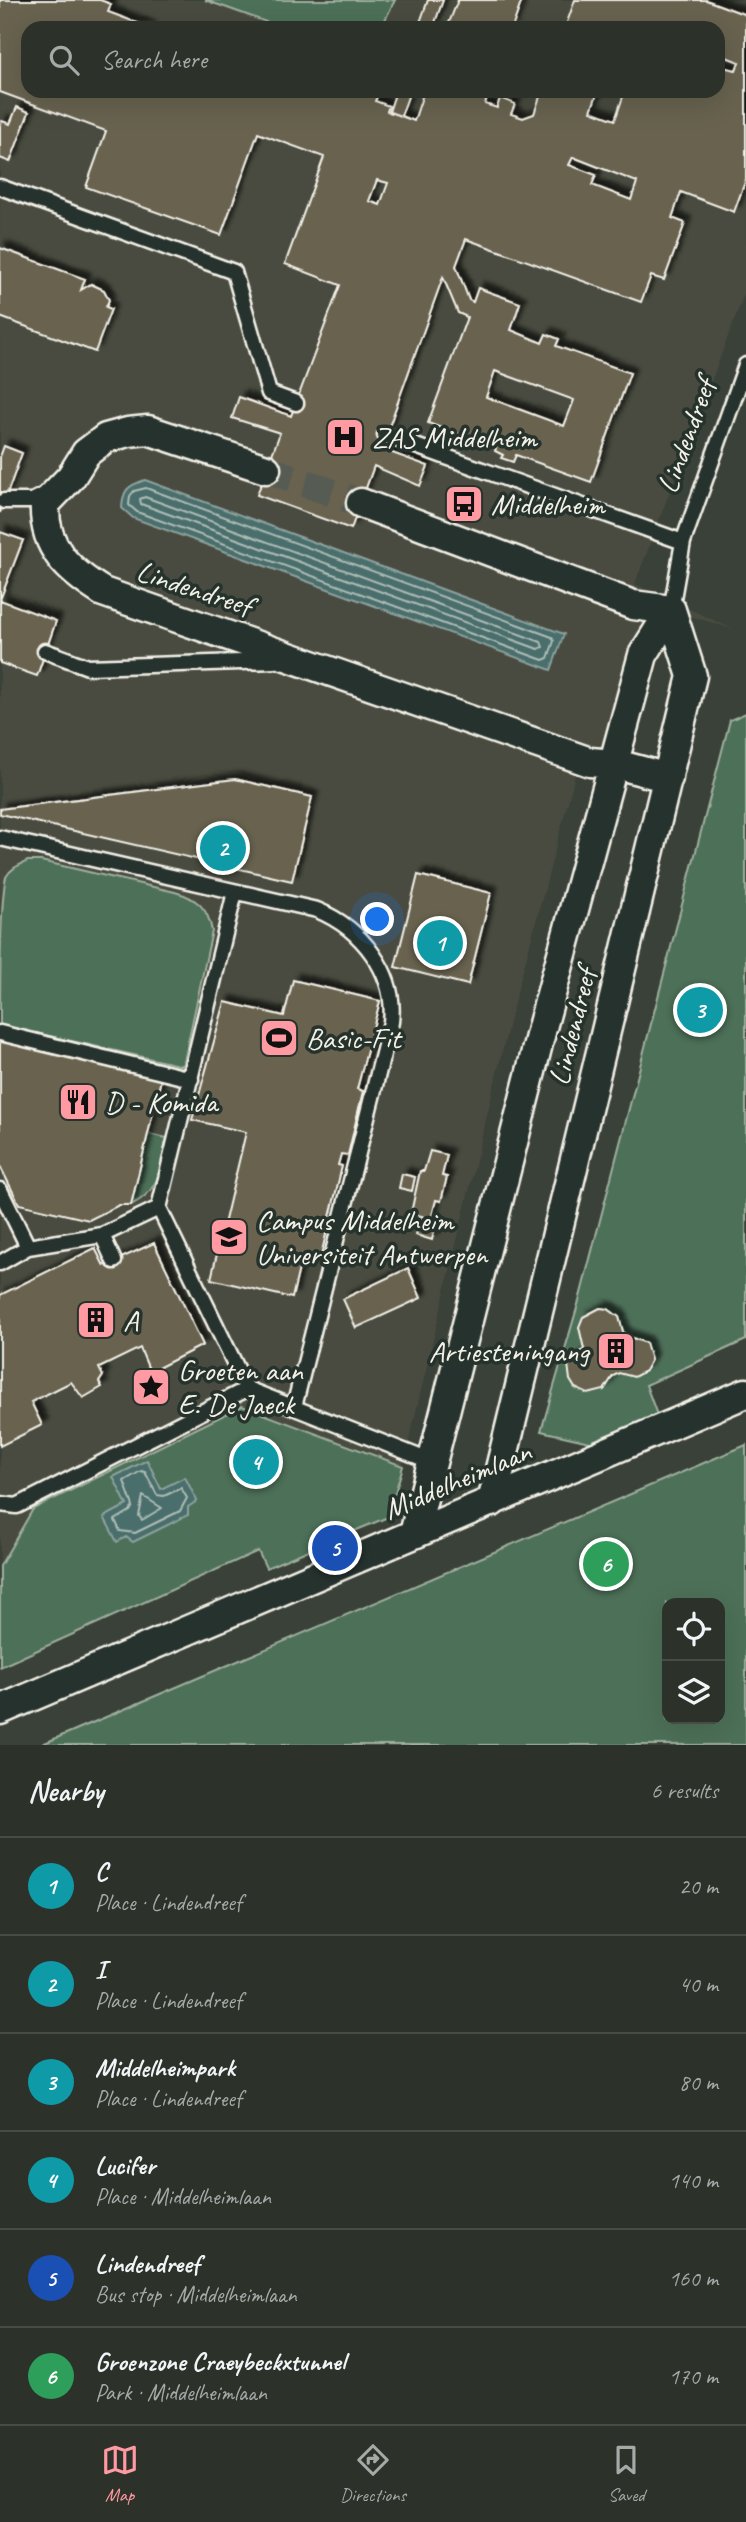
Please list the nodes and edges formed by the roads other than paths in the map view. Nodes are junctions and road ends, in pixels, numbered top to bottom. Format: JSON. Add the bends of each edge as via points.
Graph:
{"nodes":[{"id":1,"x":0,"y":187,"type":"edge"},
{"id":2,"x":746,"y":365,"type":"edge"},
{"id":3,"x":296,"y":403,"type":"dead end"},
{"id":4,"x":385,"y":435,"type":"dead end"},
{"id":5,"x":266,"y":469,"type":"tunnel mouth"},
{"id":6,"x":60,"y":488,"type":"junction"},
{"id":7,"x":4,"y":501,"type":"dead end"},
{"id":8,"x":361,"y":503,"type":"tunnel mouth"},
{"id":9,"x":683,"y":542,"type":"junction"},
{"id":10,"x":671,"y":610,"type":"junction"},
{"id":11,"x":45,"y":651,"type":"dead end"},
{"id":12,"x":301,"y":660,"type":"junction"},
{"id":13,"x":616,"y":764,"type":"junction"},
{"id":14,"x":668,"y":778,"type":"junction"},
{"id":15,"x":0,"y":838,"type":"edge"},
{"id":16,"x":235,"y":892,"type":"junction"},
{"id":17,"x":0,"y":1033,"type":"edge"},
{"id":18,"x":191,"y":1079,"type":"junction"},
{"id":19,"x":0,"y":1190,"type":"edge"},
{"id":20,"x":159,"y":1208,"type":"junction"},
{"id":21,"x":102,"y":1235,"type":"junction"},
{"id":22,"x":28,"y":1247,"type":"junction"},
{"id":23,"x":114,"y":1261,"type":"dead end"},
{"id":24,"x":0,"y":1263,"type":"edge"},
{"id":25,"x":247,"y":1389,"type":"junction"},
{"id":26,"x":746,"y":1394,"type":"edge"},
{"id":27,"x":294,"y":1408,"type":"junction"},
{"id":28,"x":432,"y":1462,"type":"junction"},
{"id":29,"x":492,"y":1502,"type":"junction"},
{"id":30,"x":0,"y":1504,"type":"edge"},
{"id":31,"x":414,"y":1534,"type":"junction"},
{"id":32,"x":0,"y":1710,"type":"edge"}],
"edges":[{"from":1,"to":3,"type":"lane","via":[[234,272],[269,393]]},
{"from":2,"to":9,"type":"lane","name":"Lindendreef"},
{"from":4,"to":9,"type":"lane"},
{"from":5,"to":6,"type":"street","name":"Lindendreef","via":[[148,430],[106,438],[86,453]]},
{"from":6,"to":7,"type":"lane","via":[[32,501]]},
{"from":6,"to":12,"type":"street","name":"Lindendreef","via":[[46,504],[45,521],[54,550],[72,572],[103,592]]},
{"from":8,"to":10,"type":"street","via":[[633,605]]},
{"from":9,"to":10,"type":"lane","name":"Lindendreef"},
{"from":10,"to":13,"type":"street","name":"Lindendreef","via":[[643,655]]},
{"from":10,"to":14,"type":"street","name":"Lindendreef","via":[[692,676]]},
{"from":11,"to":12,"type":"lane","via":[[88,667]]},
{"from":12,"to":13,"type":"street","name":"Lindendreef","via":[[590,762]]},
{"from":13,"to":14,"type":"street"},
{"from":13,"to":28,"type":"street","name":"Lindendreef","via":[[539,1037]]},
{"from":14,"to":29,"type":"street","name":"Lindendreef"},
{"from":15,"to":16,"type":"lane"},
{"from":16,"to":18,"type":"lane"},
{"from":16,"to":27,"type":"lane","via":[[335,917],[360,937],[391,992],[391,1021]]},
{"from":17,"to":18,"type":"lane"},
{"from":18,"to":20,"type":"lane"},
{"from":19,"to":22,"type":"lane"},
{"from":20,"to":21,"type":"lane"},
{"from":20,"to":25,"type":"lane"},
{"from":21,"to":22,"type":"lane"},
{"from":21,"to":23,"type":"lane"},
{"from":22,"to":24,"type":"lane"},
{"from":25,"to":27,"type":"lane"},
{"from":25,"to":30,"type":"lane","via":[[18,1506]]},
{"from":26,"to":29,"type":"street","name":"Middelheimlaan"},
{"from":27,"to":28,"type":"lane"},
{"from":28,"to":31,"type":"street","name":"Lindendreef"},
{"from":29,"to":31,"type":"street","name":"Middelheimlaan"},
{"from":31,"to":32,"type":"street","name":"Middelheimlaan"}]}
